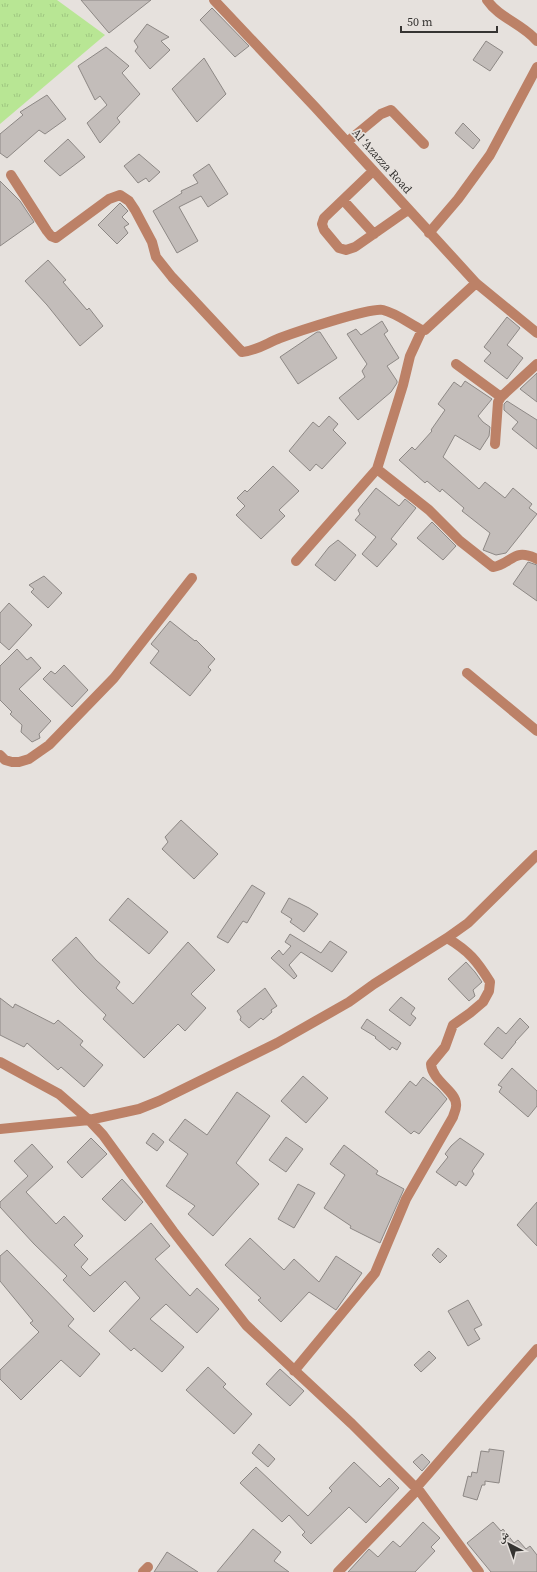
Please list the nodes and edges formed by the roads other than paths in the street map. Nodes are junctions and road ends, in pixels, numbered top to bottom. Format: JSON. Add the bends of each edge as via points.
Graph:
{"nodes":[{"id":1,"x":214,"y":0,"type":"edge"},
{"id":2,"x":487,"y":0,"type":"edge"},
{"id":3,"x":537,"y":41,"type":"edge"},
{"id":4,"x":537,"y":67,"type":"edge"},
{"id":5,"x":347,"y":142,"type":"junction"},
{"id":6,"x":424,"y":144,"type":"dead end"},
{"id":7,"x":373,"y":171,"type":"junction"},
{"id":8,"x":11,"y":175,"type":"dead end"},
{"id":9,"x":343,"y":200,"type":"junction"},
{"id":10,"x":408,"y":210,"type":"junction"},
{"id":11,"x":429,"y":233,"type":"junction"},
{"id":12,"x":374,"y":234,"type":"junction"},
{"id":13,"x":476,"y":283,"type":"junction"},
{"id":14,"x":422,"y":330,"type":"junction"},
{"id":15,"x":537,"y":333,"type":"edge"},
{"id":16,"x":456,"y":364,"type":"dead end"},
{"id":17,"x":537,"y":364,"type":"edge"},
{"id":18,"x":501,"y":397,"type":"junction"},
{"id":19,"x":495,"y":444,"type":"dead end"},
{"id":20,"x":377,"y":469,"type":"junction"},
{"id":21,"x":537,"y":559,"type":"edge"},
{"id":22,"x":296,"y":561,"type":"dead end"},
{"id":23,"x":192,"y":578,"type":"dead end"},
{"id":24,"x":467,"y":673,"type":"dead end"},
{"id":25,"x":537,"y":731,"type":"edge"},
{"id":26,"x":0,"y":755,"type":"edge"},
{"id":27,"x":537,"y":855,"type":"edge"},
{"id":28,"x":447,"y":938,"type":"junction"},
{"id":29,"x":0,"y":1062,"type":"edge"},
{"id":30,"x":88,"y":1120,"type":"junction"},
{"id":31,"x":0,"y":1129,"type":"edge"},
{"id":32,"x":537,"y":1350,"type":"edge"},
{"id":33,"x":294,"y":1371,"type":"junction"},
{"id":34,"x":417,"y":1489,"type":"junction"},
{"id":35,"x":338,"y":1572,"type":"edge"},
{"id":36,"x":479,"y":1572,"type":"edge"}],
"edges":[{"from":1,"to":5,"type":"street","name":"Al ‘Azazza Road"},
{"from":2,"to":3,"type":"street","via":[[492,8],[531,34]]},
{"from":4,"to":11,"type":"street","via":[[490,155]]},
{"from":5,"to":6,"type":"street","via":[[381,114],[390,110]]},
{"from":5,"to":7,"type":"street","name":"Al ‘Azazza Road"},
{"from":7,"to":9,"type":"street"},
{"from":7,"to":10,"type":"street","name":"Al ‘Azazza Road"},
{"from":8,"to":14,"type":"street","via":[[47,231],[56,238],[109,199],[120,195],[129,201],[152,242],[156,257],[242,352],[251,352],[279,338],[348,317],[380,310]]},
{"from":9,"to":12,"type":"street"},
{"from":9,"to":12,"type":"street","via":[[324,218],[322,224],[338,248],[346,250],[355,247]]},
{"from":10,"to":11,"type":"street","name":"Al ‘Azazza Road"},
{"from":10,"to":12,"type":"street"},
{"from":11,"to":13,"type":"street","name":"Al ‘Azazza Road"},
{"from":13,"to":14,"type":"street","via":[[431,325]]},
{"from":13,"to":15,"type":"street","name":"Al ‘Azazza Road"},
{"from":14,"to":20,"type":"street","via":[[410,356]]},
{"from":16,"to":18,"type":"street"},
{"from":17,"to":18,"type":"street"},
{"from":18,"to":19,"type":"street","via":[[498,402]]},
{"from":20,"to":21,"type":"street","via":[[429,510],[493,567],[500,566],[513,556],[522,555]]},
{"from":20,"to":22,"type":"street"},
{"from":23,"to":26,"type":"street","via":[[114,678],[49,745],[30,759],[19,762],[5,760]]},
{"from":24,"to":25,"type":"street"},
{"from":27,"to":28,"type":"street","via":[[468,923]]},
{"from":28,"to":30,"type":"street","via":[[349,1002],[277,1044],[158,1102],[139,1109]]},
{"from":28,"to":33,"type":"street","via":[[464,948],[478,963],[490,982],[489,991],[483,1002],[453,1025],[445,1047],[431,1064],[434,1075],[455,1098],[457,1105],[453,1117],[406,1199],[375,1273]]},
{"from":29,"to":30,"type":"street","via":[[59,1094]]},
{"from":30,"to":31,"type":"street"},
{"from":30,"to":33,"type":"street","via":[[103,1135],[246,1325]]},
{"from":32,"to":34,"type":"street"},
{"from":33,"to":34,"type":"street"},
{"from":34,"to":35,"type":"street"},
{"from":34,"to":36,"type":"street"}]}
